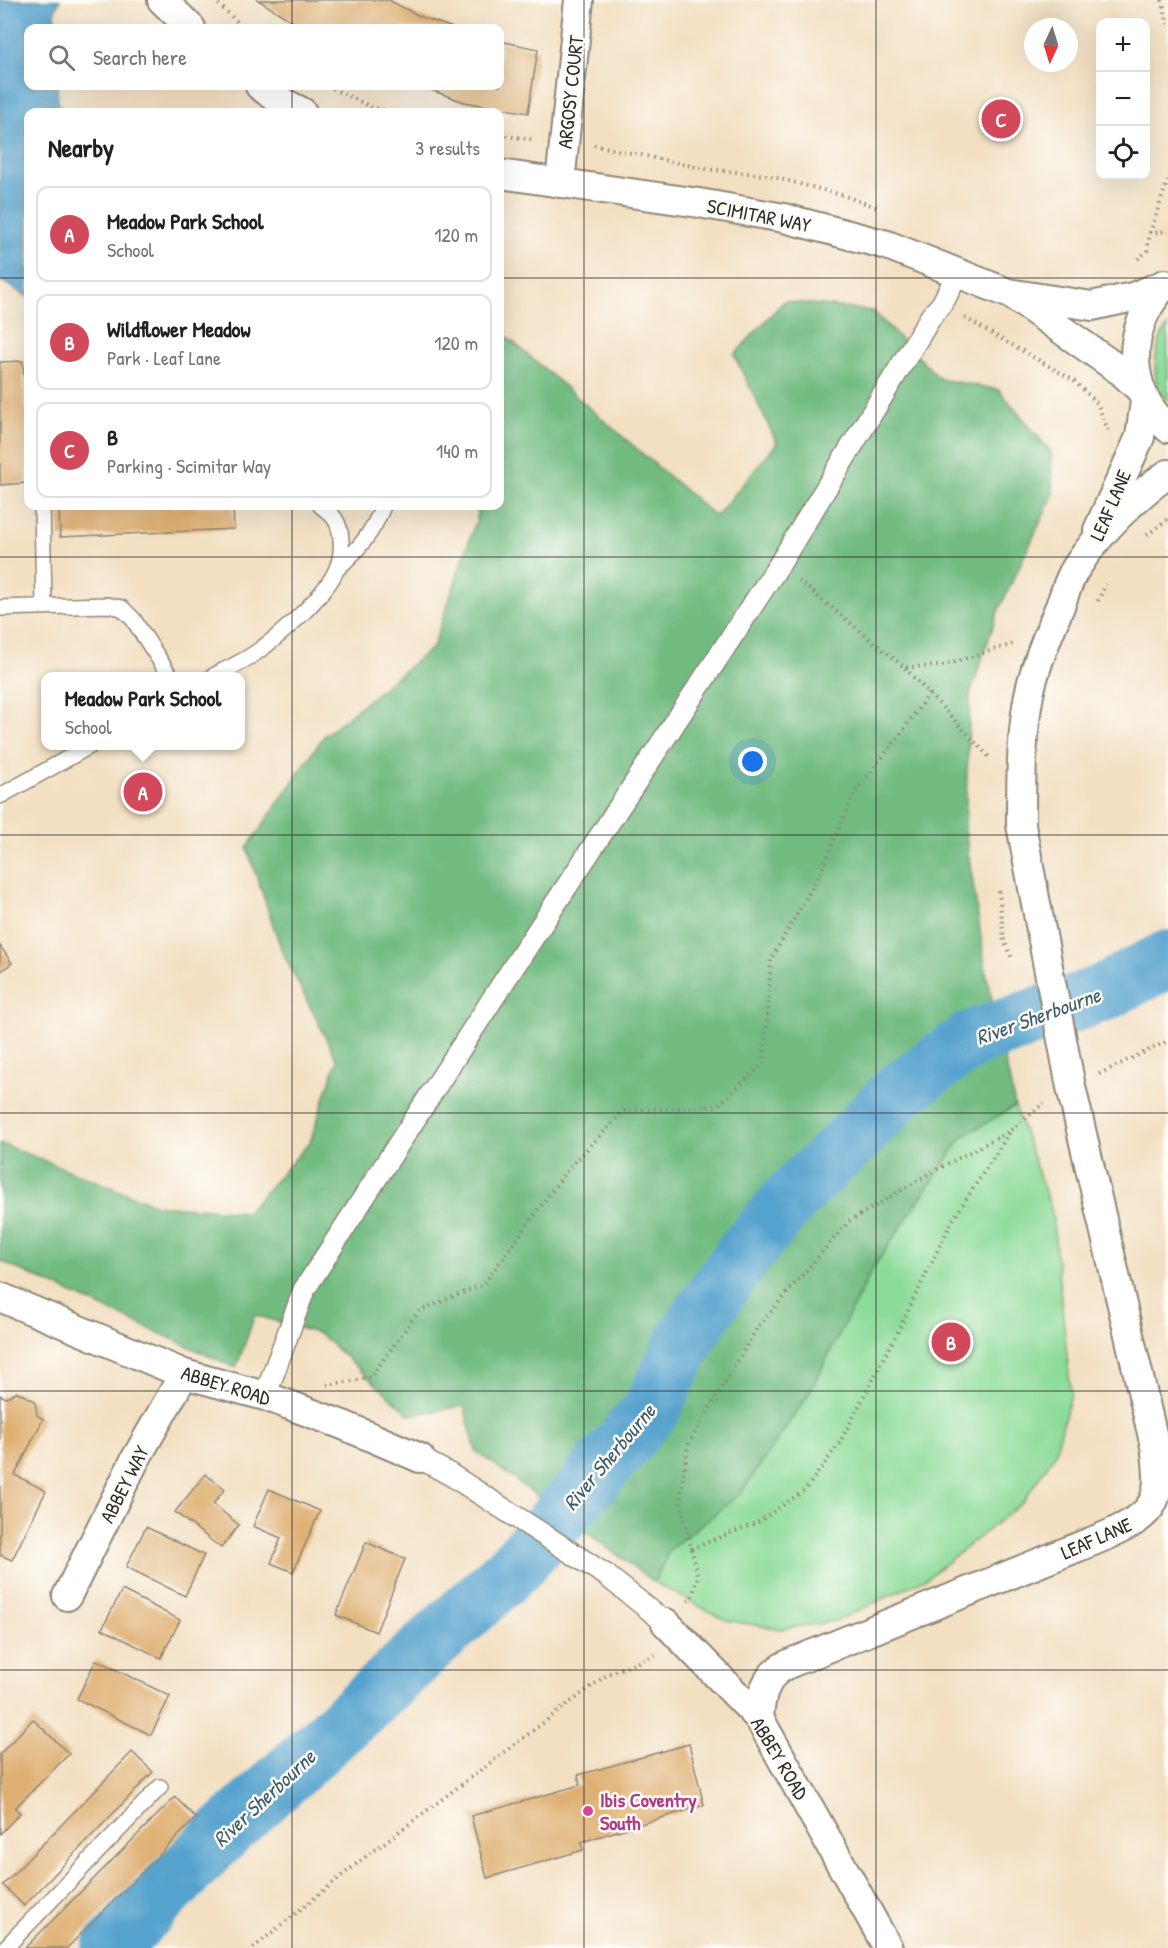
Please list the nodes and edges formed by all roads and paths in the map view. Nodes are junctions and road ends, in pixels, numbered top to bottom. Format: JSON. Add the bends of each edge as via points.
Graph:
{"nodes":[{"id":1,"x":162,"y":0,"type":"edge"},
{"id":2,"x":214,"y":0,"type":"edge"},
{"id":3,"x":579,"y":0,"type":"edge"},
{"id":4,"x":1162,"y":0,"type":"edge"},
{"id":5,"x":187,"y":24,"type":"edge"},
{"id":6,"x":240,"y":24,"type":"edge"},
{"id":7,"x":1168,"y":24,"type":"edge"},
{"id":8,"x":266,"y":90,"type":"edge"},
{"id":9,"x":336,"y":90,"type":"edge"},
{"id":10,"x":294,"y":108,"type":"edge"},
{"id":11,"x":376,"y":108,"type":"edge"},
{"id":12,"x":504,"y":175,"type":"edge"},
{"id":13,"x":1168,"y":180,"type":"edge"},
{"id":14,"x":560,"y":183,"type":"junction"},
{"id":15,"x":1168,"y":231,"type":"edge"},
{"id":16,"x":1150,"y":233,"type":"junction"},
{"id":17,"x":1134,"y":263,"type":"dead end"},
{"id":18,"x":958,"y":273,"type":"junction"},
{"id":19,"x":1167,"y":283,"type":"edge"},
{"id":20,"x":1008,"y":293,"type":"junction"},
{"id":21,"x":942,"y":304,"type":"junction"},
{"id":22,"x":1073,"y":380,"type":"dead end"},
{"id":23,"x":1143,"y":395,"type":"junction"},
{"id":24,"x":1168,"y":428,"type":"edge"},
{"id":25,"x":1168,"y":474,"type":"edge"},
{"id":26,"x":42,"y":510,"type":"edge"},
{"id":27,"x":325,"y":510,"type":"edge"},
{"id":28,"x":380,"y":510,"type":"edge"},
{"id":29,"x":1089,"y":548,"type":"junction"},
{"id":30,"x":779,"y":565,"type":"junction"},
{"id":31,"x":338,"y":568,"type":"junction"},
{"id":32,"x":44,"y":606,"type":"junction"},
{"id":33,"x":0,"y":608,"type":"edge"},
{"id":34,"x":1018,"y":643,"type":"dead end"},
{"id":35,"x":904,"y":667,"type":"junction"},
{"id":36,"x":167,"y":672,"type":"edge"},
{"id":37,"x":220,"y":672,"type":"edge"},
{"id":38,"x":930,"y":693,"type":"junction"},
{"id":39,"x":83,"y":750,"type":"edge"},
{"id":40,"x":1021,"y":792,"type":"junction"},
{"id":41,"x":0,"y":796,"type":"edge"},
{"id":42,"x":1168,"y":1041,"type":"edge"},
{"id":43,"x":1071,"y":1087,"type":"junction"},
{"id":44,"x":1044,"y":1103,"type":"dead end"},
{"id":45,"x":1010,"y":1131,"type":"junction"},
{"id":46,"x":0,"y":1297,"type":"edge"},
{"id":47,"x":184,"y":1374,"type":"junction"},
{"id":48,"x":323,"y":1386,"type":"dead end"},
{"id":49,"x":265,"y":1396,"type":"junction"},
{"id":50,"x":420,"y":1458,"type":"joint"},
{"id":51,"x":692,"y":1549,"type":"junction"},
{"id":52,"x":67,"y":1596,"type":"dead end"},
{"id":53,"x":666,"y":1623,"type":"junction"},
{"id":54,"x":687,"y":1643,"type":"junction"},
{"id":55,"x":759,"y":1718,"type":"junction"},
{"id":56,"x":160,"y":1787,"type":"dead end"},
{"id":57,"x":4,"y":1948,"type":"edge"},
{"id":58,"x":253,"y":1948,"type":"edge"},
{"id":59,"x":888,"y":1948,"type":"edge"}],
"edges":[{"from":1,"to":5,"type":"street"},
{"from":2,"to":6,"type":"path"},
{"from":3,"to":14,"type":"street","name":"ARGOSY COURT"},
{"from":4,"to":7,"type":"path"},
{"from":8,"to":10,"type":"street"},
{"from":9,"to":11,"type":"path"},
{"from":12,"to":14,"type":"street","name":"SCIMITAR WAY"},
{"from":13,"to":16,"type":"path"},
{"from":14,"to":18,"type":"street","name":"SCIMITAR WAY","via":[[784,218],[887,244]]},
{"from":15,"to":16,"type":"path"},
{"from":16,"to":17,"type":"path","via":[[1147,251]]},
{"from":18,"to":20,"type":"street","name":"SCIMITAR WAY"},
{"from":18,"to":21,"type":"street"},
{"from":19,"to":20,"type":"street","via":[[1133,297],[1092,306]]},
{"from":19,"to":23,"type":"street","via":[[1151,300],[1137,331],[1134,357]]},
{"from":20,"to":23,"type":"street","via":[[1122,372]]},
{"from":21,"to":22,"type":"path"},
{"from":21,"to":30,"type":"street"},
{"from":23,"to":24,"type":"street"},
{"from":23,"to":29,"type":"street","name":"LEAF LANE","via":[[1140,437]]},
{"from":25,"to":29,"type":"street","name":"LEAF LANE","via":[[1147,488]]},
{"from":26,"to":32,"type":"lane"},
{"from":27,"to":31,"type":"lane","via":[[340,532]]},
{"from":28,"to":31,"type":"lane","via":[[369,536]]},
{"from":29,"to":40,"type":"street","name":"LEAF LANE","via":[[1074,571],[1027,703]]},
{"from":30,"to":35,"type":"path"},
{"from":30,"to":49,"type":"street","via":[[304,1290]]},
{"from":31,"to":37,"type":"lane","via":[[291,625],[259,651]]},
{"from":32,"to":33,"type":"lane"},
{"from":32,"to":36,"type":"lane","via":[[107,605],[122,609],[133,619]]},
{"from":34,"to":35,"type":"path","via":[[941,666]]},
{"from":35,"to":38,"type":"path"},
{"from":38,"to":40,"type":"path"},
{"from":38,"to":48,"type":"path","via":[[854,793],[819,876],[771,959],[764,1063],[717,1106],[624,1110],[567,1170],[484,1284],[419,1311],[370,1378]]},
{"from":39,"to":41,"type":"lane"},
{"from":40,"to":43,"type":"street","name":"LEAF LANE","via":[[1021,825]]},
{"from":42,"to":43,"type":"path"},
{"from":43,"to":55,"type":"street","name":"LEAF LANE","via":[[1155,1446],[1159,1473],[1151,1507],[1132,1524],[1108,1535],[777,1671],[760,1702]]},
{"from":44,"to":45,"type":"path"},
{"from":45,"to":51,"type":"path","via":[[952,1221],[839,1444],[805,1490],[758,1522]]},
{"from":45,"to":51,"type":"path","via":[[848,1222],[757,1328],[688,1446],[680,1500]]},
{"from":46,"to":47,"type":"street","name":"ABBEY ROAD"},
{"from":47,"to":49,"type":"street","name":"ABBEY ROAD"},
{"from":47,"to":52,"type":"street","name":"ABBEY WAY","via":[[135,1460]]},
{"from":49,"to":50,"type":"street","name":"ABBEY ROAD"},
{"from":50,"to":53,"type":"street","name":"ABBEY ROAD","via":[[606,1575]]},
{"from":51,"to":53,"type":"path","via":[[698,1576],[692,1597]]},
{"from":53,"to":54,"type":"street","name":"ABBEY ROAD"},
{"from":54,"to":55,"type":"street","name":"ABBEY ROAD"},
{"from":54,"to":58,"type":"path","via":[[608,1674],[360,1861]]},
{"from":55,"to":59,"type":"street","name":"ABBEY ROAD"},
{"from":56,"to":57,"type":"lane"}]}
